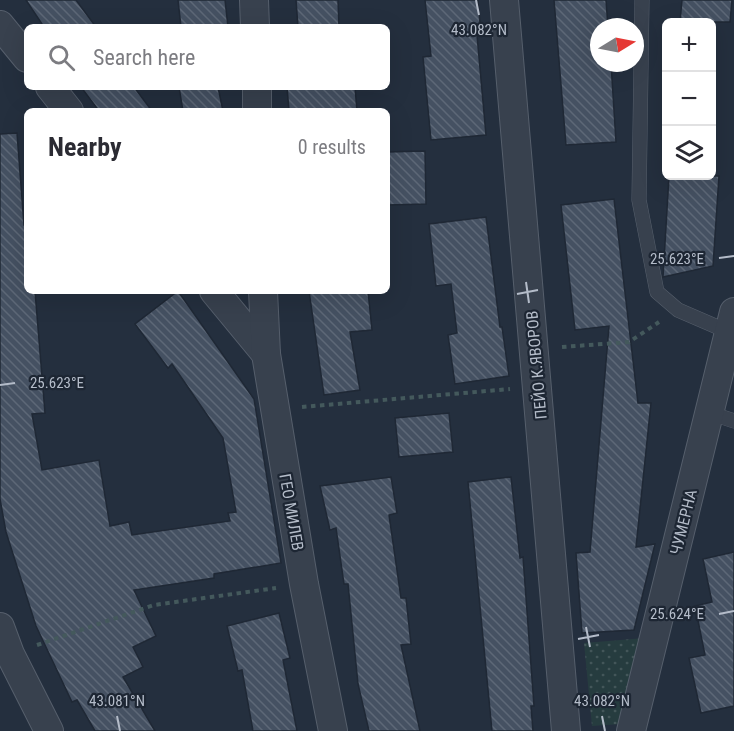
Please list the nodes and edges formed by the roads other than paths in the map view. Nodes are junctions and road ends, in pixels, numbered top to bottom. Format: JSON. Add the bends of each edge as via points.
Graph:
{"nodes":[{"id":1,"x":254,"y":0,"type":"edge"},
{"id":2,"x":504,"y":0,"type":"edge"},
{"id":3,"x":642,"y":0,"type":"edge"},
{"id":4,"x":255,"y":24,"type":"edge"},
{"id":5,"x":0,"y":25,"type":"edge"},
{"id":6,"x":24,"y":54,"type":"edge"},
{"id":7,"x":52,"y":90,"type":"edge"},
{"id":8,"x":256,"y":90,"type":"edge"},
{"id":9,"x":67,"y":108,"type":"edge"},
{"id":10,"x":257,"y":108,"type":"edge"},
{"id":11,"x":216,"y":294,"type":"edge"},
{"id":12,"x":263,"y":294,"type":"edge"},
{"id":13,"x":732,"y":322,"type":"edge"},
{"id":14,"x":266,"y":354,"type":"junction"},
{"id":15,"x":722,"y":417,"type":"edge"},
{"id":16,"x":0,"y":627,"type":"edge"},
{"id":17,"x":49,"y":731,"type":"edge"},
{"id":18,"x":333,"y":731,"type":"edge"},
{"id":19,"x":566,"y":731,"type":"edge"},
{"id":20,"x":631,"y":731,"type":"edge"}],
"edges":[{"from":1,"to":4,"type":"street"},
{"from":2,"to":19,"type":"street","name":"ПЕЙО К.ЯВОРОВ"},
{"from":3,"to":13,"type":"lane","via":[[639,200],[657,292],[678,310]]},
{"from":5,"to":6,"type":"street"},
{"from":7,"to":9,"type":"street"},
{"from":8,"to":10,"type":"street"},
{"from":11,"to":14,"type":"street"},
{"from":12,"to":14,"type":"street","name":"ГЕО МИЛЕВ"},
{"from":13,"to":15,"type":"street","name":"ЧУМЕРНА"},
{"from":14,"to":18,"type":"street","name":"ГЕО МИЛЕВ"},
{"from":15,"to":20,"type":"street","name":"ЧУМЕРНА"},
{"from":16,"to":17,"type":"street"}]}
